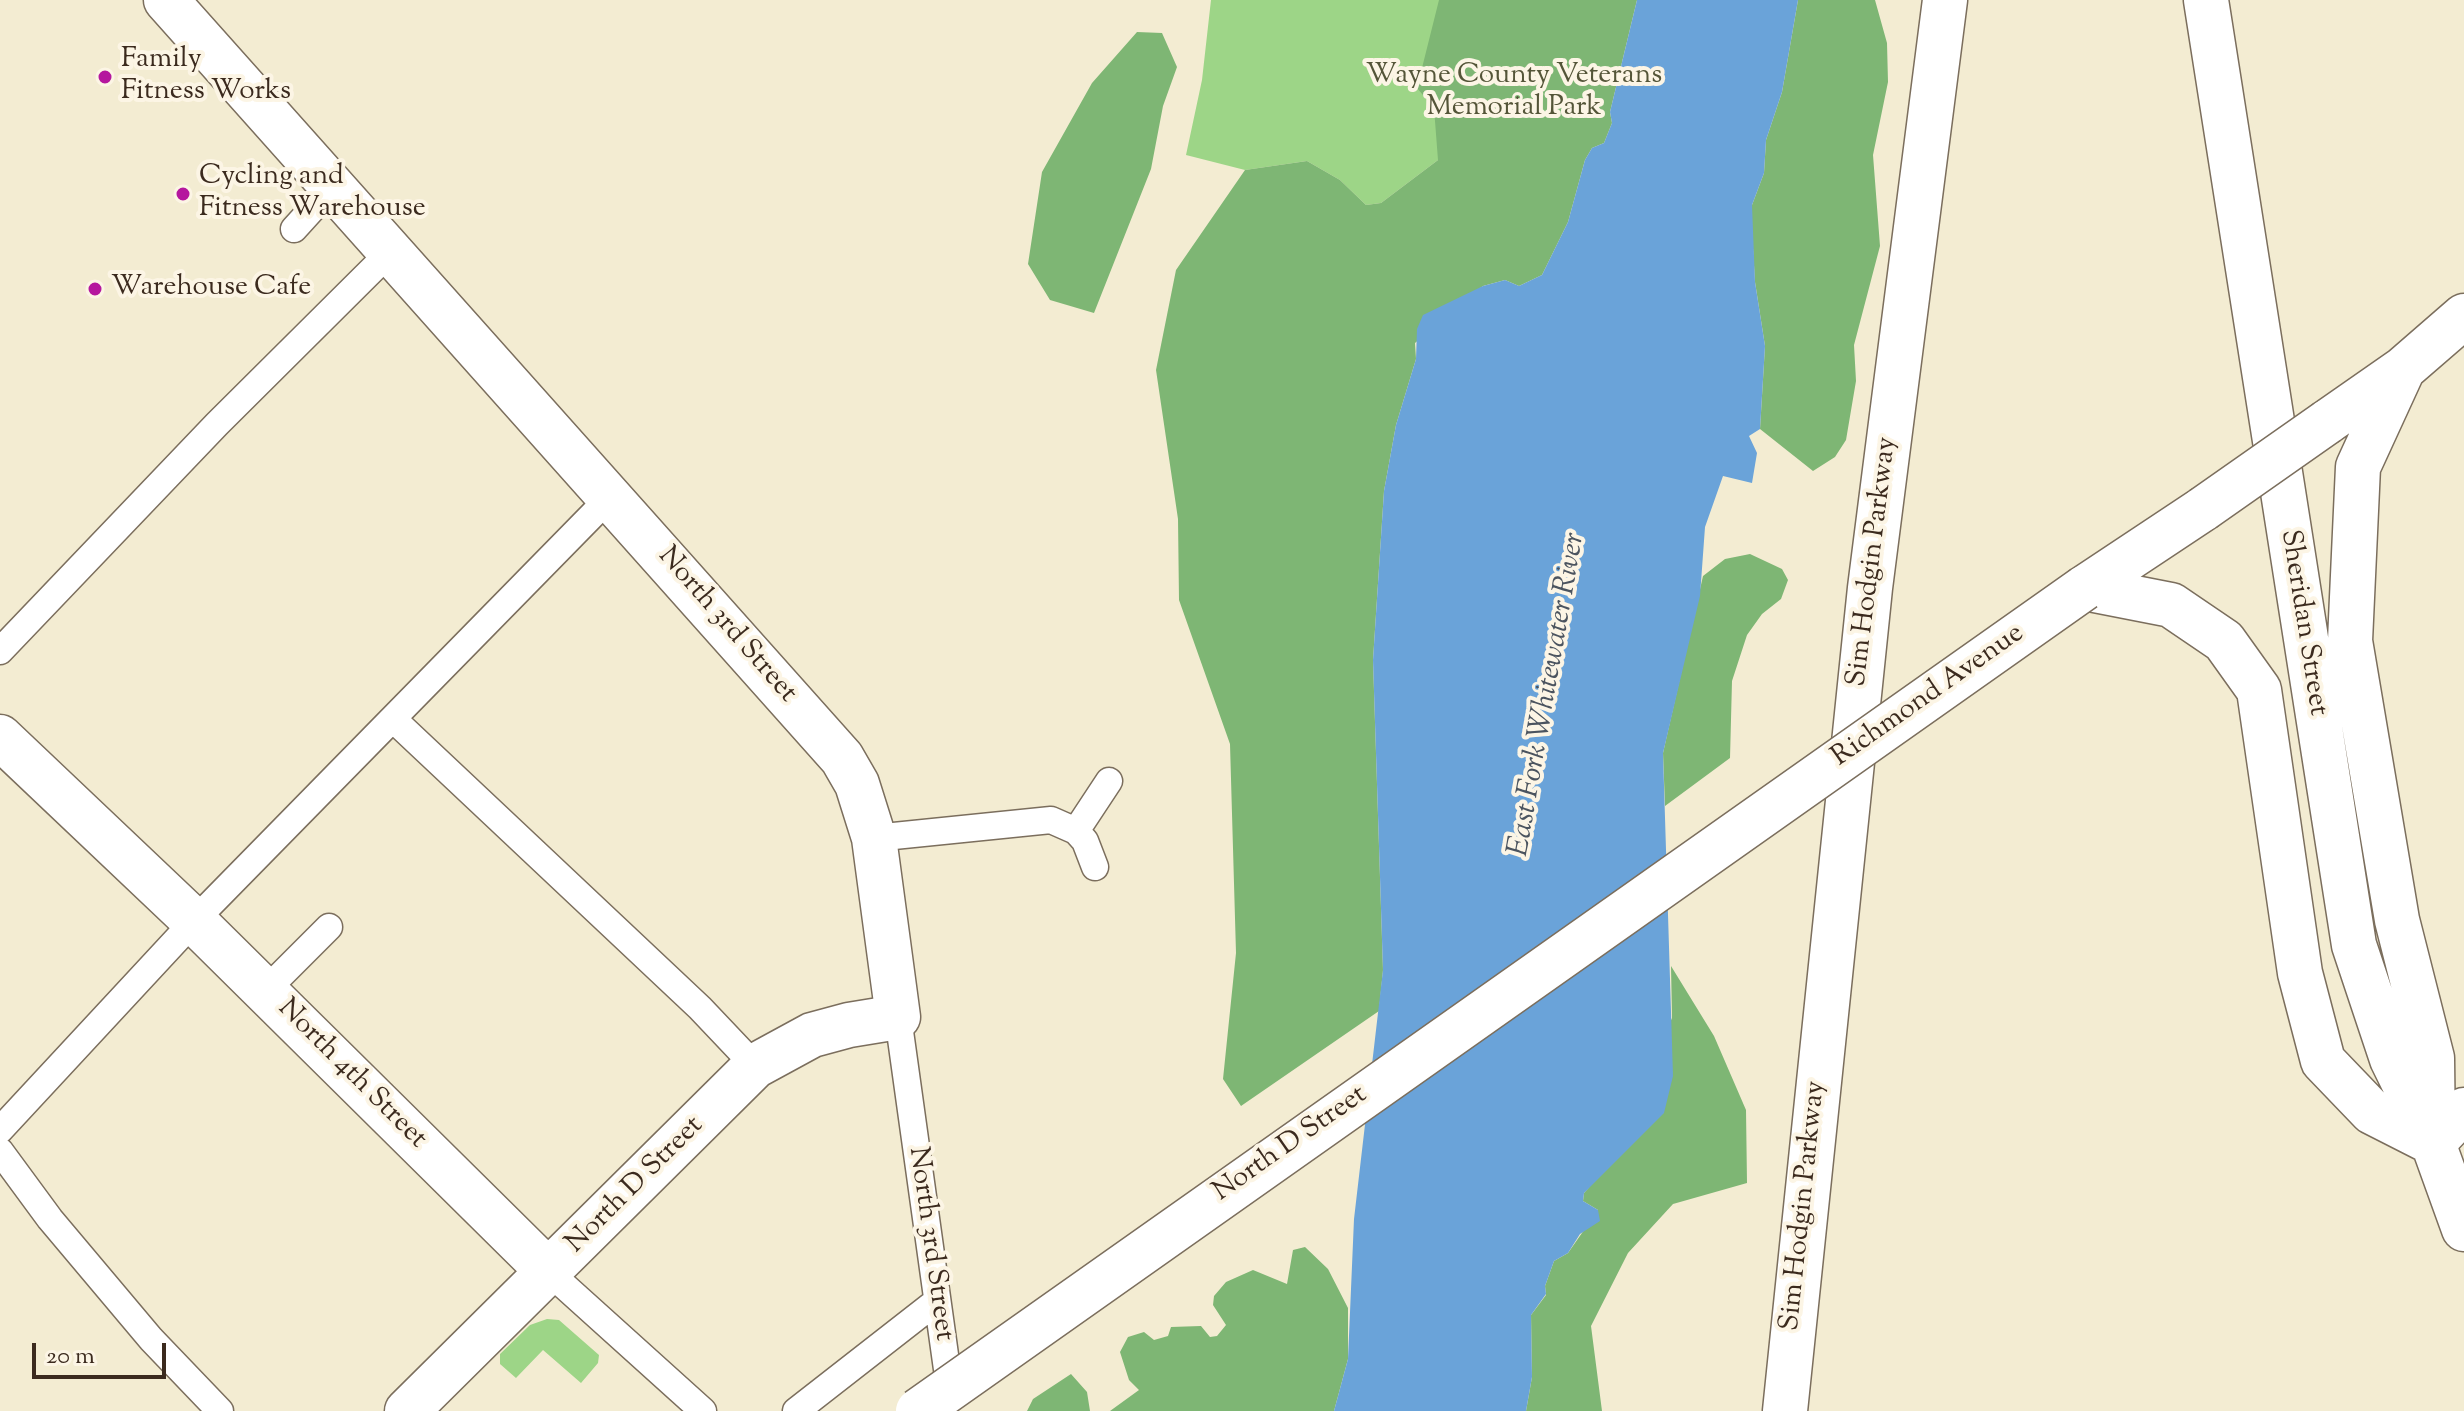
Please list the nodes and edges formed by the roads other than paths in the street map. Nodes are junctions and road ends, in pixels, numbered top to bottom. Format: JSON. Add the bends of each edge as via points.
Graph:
{"nodes":[{"id":1,"x":166,"y":0,"type":"edge"},
{"id":2,"x":1945,"y":0,"type":"edge"},
{"id":3,"x":2206,"y":0,"type":"edge"},
{"id":4,"x":333,"y":186,"type":"junction"},
{"id":5,"x":294,"y":229,"type":"dead end"},
{"id":6,"x":391,"y":251,"type":"junction"},
{"id":7,"x":2464,"y":316,"type":"edge"},
{"id":8,"x":2403,"y":369,"type":"junction"},
{"id":9,"x":611,"y":496,"type":"junction"},
{"id":10,"x":2084,"y":588,"type":"junction"},
{"id":11,"x":0,"y":651,"type":"edge"},
{"id":12,"x":393,"y":719,"type":"junction"},
{"id":13,"x":0,"y":737,"type":"edge"},
{"id":14,"x":1109,"y":781,"type":"dead end"},
{"id":15,"x":1076,"y":831,"type":"junction"},
{"id":16,"x":874,"y":838,"type":"junction"},
{"id":17,"x":1095,"y":867,"type":"dead end"},
{"id":18,"x":194,"y":921,"type":"junction"},
{"id":19,"x":329,"y":927,"type":"dead end"},
{"id":20,"x":265,"y":991,"type":"junction"},
{"id":21,"x":898,"y":1017,"type":"junction"},
{"id":22,"x":755,"y":1066,"type":"junction"},
{"id":23,"x":1391,"y":1075,"type":"joint"},
{"id":24,"x":2464,"y":1110,"type":"edge"},
{"id":25,"x":0,"y":1130,"type":"edge"},
{"id":26,"x":2433,"y":1143,"type":"junction"},
{"id":27,"x":0,"y":1151,"type":"edge"},
{"id":28,"x":2464,"y":1229,"type":"edge"},
{"id":29,"x":550,"y":1273,"type":"junction"},
{"id":30,"x":937,"y":1301,"type":"junction"},
{"id":31,"x":220,"y":1411,"type":"edge"},
{"id":32,"x":407,"y":1411,"type":"edge"},
{"id":33,"x":703,"y":1411,"type":"edge"},
{"id":34,"x":796,"y":1411,"type":"edge"},
{"id":35,"x":918,"y":1411,"type":"edge"},
{"id":36,"x":954,"y":1411,"type":"edge"},
{"id":37,"x":1785,"y":1411,"type":"edge"}],
"edges":[{"from":1,"to":4,"type":"street","name":"North 3rd Street"},
{"from":2,"to":37,"type":"street","name":"Sim Hodgin Parkway","via":[[1868,604]]},
{"from":3,"to":26,"type":"street","name":"Sheridan Street","via":[[2354,945],[2392,1059]]},
{"from":4,"to":5,"type":"lane"},
{"from":4,"to":6,"type":"street","name":"North 3rd Street"},
{"from":6,"to":9,"type":"street","name":"North 3rd Street"},
{"from":6,"to":11,"type":"lane"},
{"from":7,"to":8,"type":"street","name":"Richmond Avenue"},
{"from":8,"to":10,"type":"street","name":"Richmond Avenue","bridge":true},
{"from":8,"to":26,"type":"street","via":[[2358,467],[2350,641],[2397,920],[2432,1058]]},
{"from":9,"to":12,"type":"lane"},
{"from":9,"to":16,"type":"street","name":"North 3rd Street","via":[[842,758],[857,784]]},
{"from":10,"to":23,"type":"street","name":"Richmond Avenue","bridge":true},
{"from":10,"to":26,"type":"street","via":[[2171,605],[2224,641],[2259,690],[2300,973],[2323,1061],[2372,1112]]},
{"from":12,"to":18,"type":"lane"},
{"from":12,"to":22,"type":"lane"},
{"from":13,"to":18,"type":"street","name":"North 4th Street"},
{"from":14,"to":15,"type":"lane"},
{"from":15,"to":16,"type":"lane","via":[[1035,819]]},
{"from":15,"to":17,"type":"lane"},
{"from":16,"to":21,"type":"street","name":"North 3rd Street"},
{"from":18,"to":20,"type":"street","name":"North 4th Street"},
{"from":18,"to":25,"type":"lane"},
{"from":19,"to":20,"type":"lane"},
{"from":20,"to":29,"type":"street","name":"North 4th Street"},
{"from":21,"to":22,"type":"street","name":"North D Street","via":[[812,1035]]},
{"from":21,"to":30,"type":"lane","name":"North 3rd Street"},
{"from":22,"to":29,"type":"street","name":"North D Street"},
{"from":23,"to":35,"type":"street","name":"North D Street","bridge":true},
{"from":24,"to":26,"type":"street"},
{"from":26,"to":28,"type":"street","name":"Sheridan Street"},
{"from":27,"to":31,"type":"lane","via":[[140,1327]]},
{"from":29,"to":32,"type":"street","name":"North D Street"},
{"from":29,"to":33,"type":"lane","name":"North 4th Street"},
{"from":30,"to":34,"type":"lane"},
{"from":30,"to":36,"type":"lane","name":"North 3rd Street"}]}
